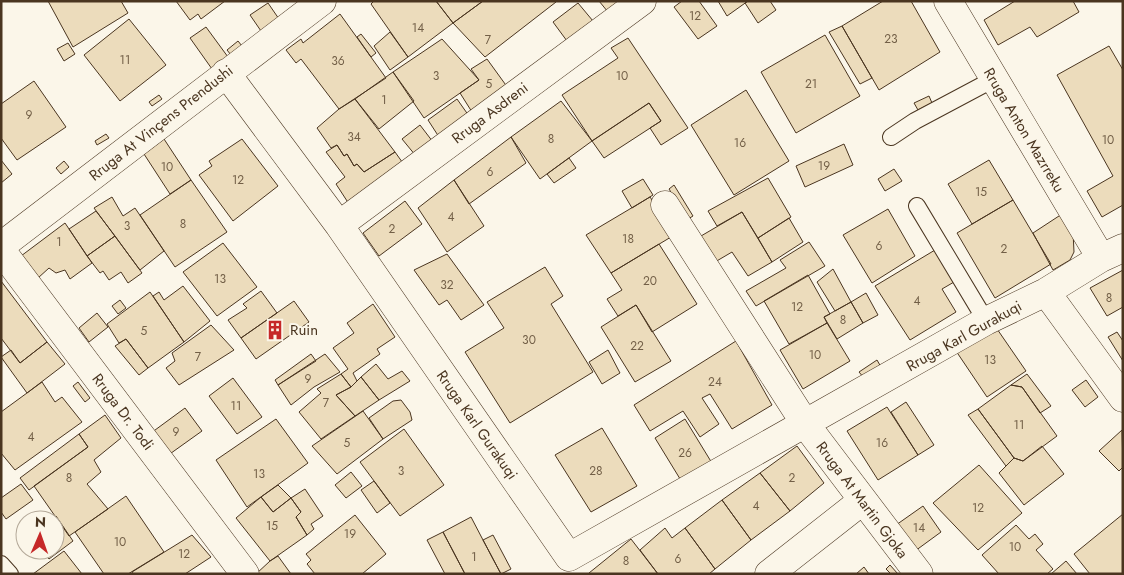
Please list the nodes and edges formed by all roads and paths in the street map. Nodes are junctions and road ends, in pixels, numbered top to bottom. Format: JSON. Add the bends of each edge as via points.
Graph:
{"nodes":[{"id":1,"x":322,"y":1,"type":"edge"},
{"id":2,"x":642,"y":1,"type":"edge"},
{"id":3,"x":948,"y":1,"type":"edge"},
{"id":4,"x":226,"y":73,"type":"junction"},
{"id":5,"x":994,"y":80,"type":"junction"},
{"id":6,"x":891,"y":137,"type":"dead end"},
{"id":7,"x":665,"y":205,"type":"dead end"},
{"id":8,"x":917,"y":206,"type":"dead end"},
{"id":9,"x":339,"y":225,"type":"junction"},
{"id":10,"x":1,"y":246,"type":"edge"},
{"id":11,"x":1,"y":250,"type":"edge"},
{"id":12,"x":1112,"y":253,"type":"edge"},
{"id":13,"x":1046,"y":292,"type":"junction"},
{"id":14,"x":986,"y":321,"type":"junction"},
{"id":15,"x":1123,"y":398,"type":"edge"},
{"id":16,"x":806,"y":425,"type":"junction"},
{"id":17,"x":862,"y":501,"type":"junction"},
{"id":18,"x":1,"y":564,"type":"edge"},
{"id":19,"x":10,"y":574,"type":"edge"},
{"id":20,"x":245,"y":574,"type":"edge"},
{"id":21,"x":769,"y":574,"type":"edge"},
{"id":22,"x":919,"y":574,"type":"edge"}],
"edges":[{"from":1,"to":4,"type":"street","name":"Rruga At Vinçens Prendushi"},
{"from":2,"to":9,"type":"street","name":"Rruga Asdreni"},
{"from":3,"to":5,"type":"street","name":"Rruga Anton Mazrreku"},
{"from":4,"to":9,"type":"street","name":"Rruga Karl Gurakuqi"},
{"from":4,"to":10,"type":"street","name":"Rruga At Vinçens Prendushi"},
{"from":5,"to":6,"type":"lane"},
{"from":5,"to":12,"type":"street","name":"Rruga Anton Mazrreku"},
{"from":7,"to":16,"type":"street"},
{"from":8,"to":14,"type":"lane"},
{"from":9,"to":16,"type":"street","name":"Rruga Karl Gurakuqi","via":[[569,557]]},
{"from":11,"to":20,"type":"street","name":"Rruga Dr. Todi"},
{"from":12,"to":13,"type":"street","name":"Rruga Karl Gurakuqi"},
{"from":13,"to":14,"type":"street","name":"Rruga Karl Gurakuqi"},
{"from":13,"to":15,"type":"street"},
{"from":14,"to":16,"type":"street","name":"Rruga Karl Gurakuqi"},
{"from":16,"to":17,"type":"street","name":"Rruga At Martin Gjoka"},
{"from":17,"to":21,"type":"street"},
{"from":17,"to":22,"type":"street","name":"Rruga At Martin Gjoka"},
{"from":18,"to":19,"type":"lane"}]}
